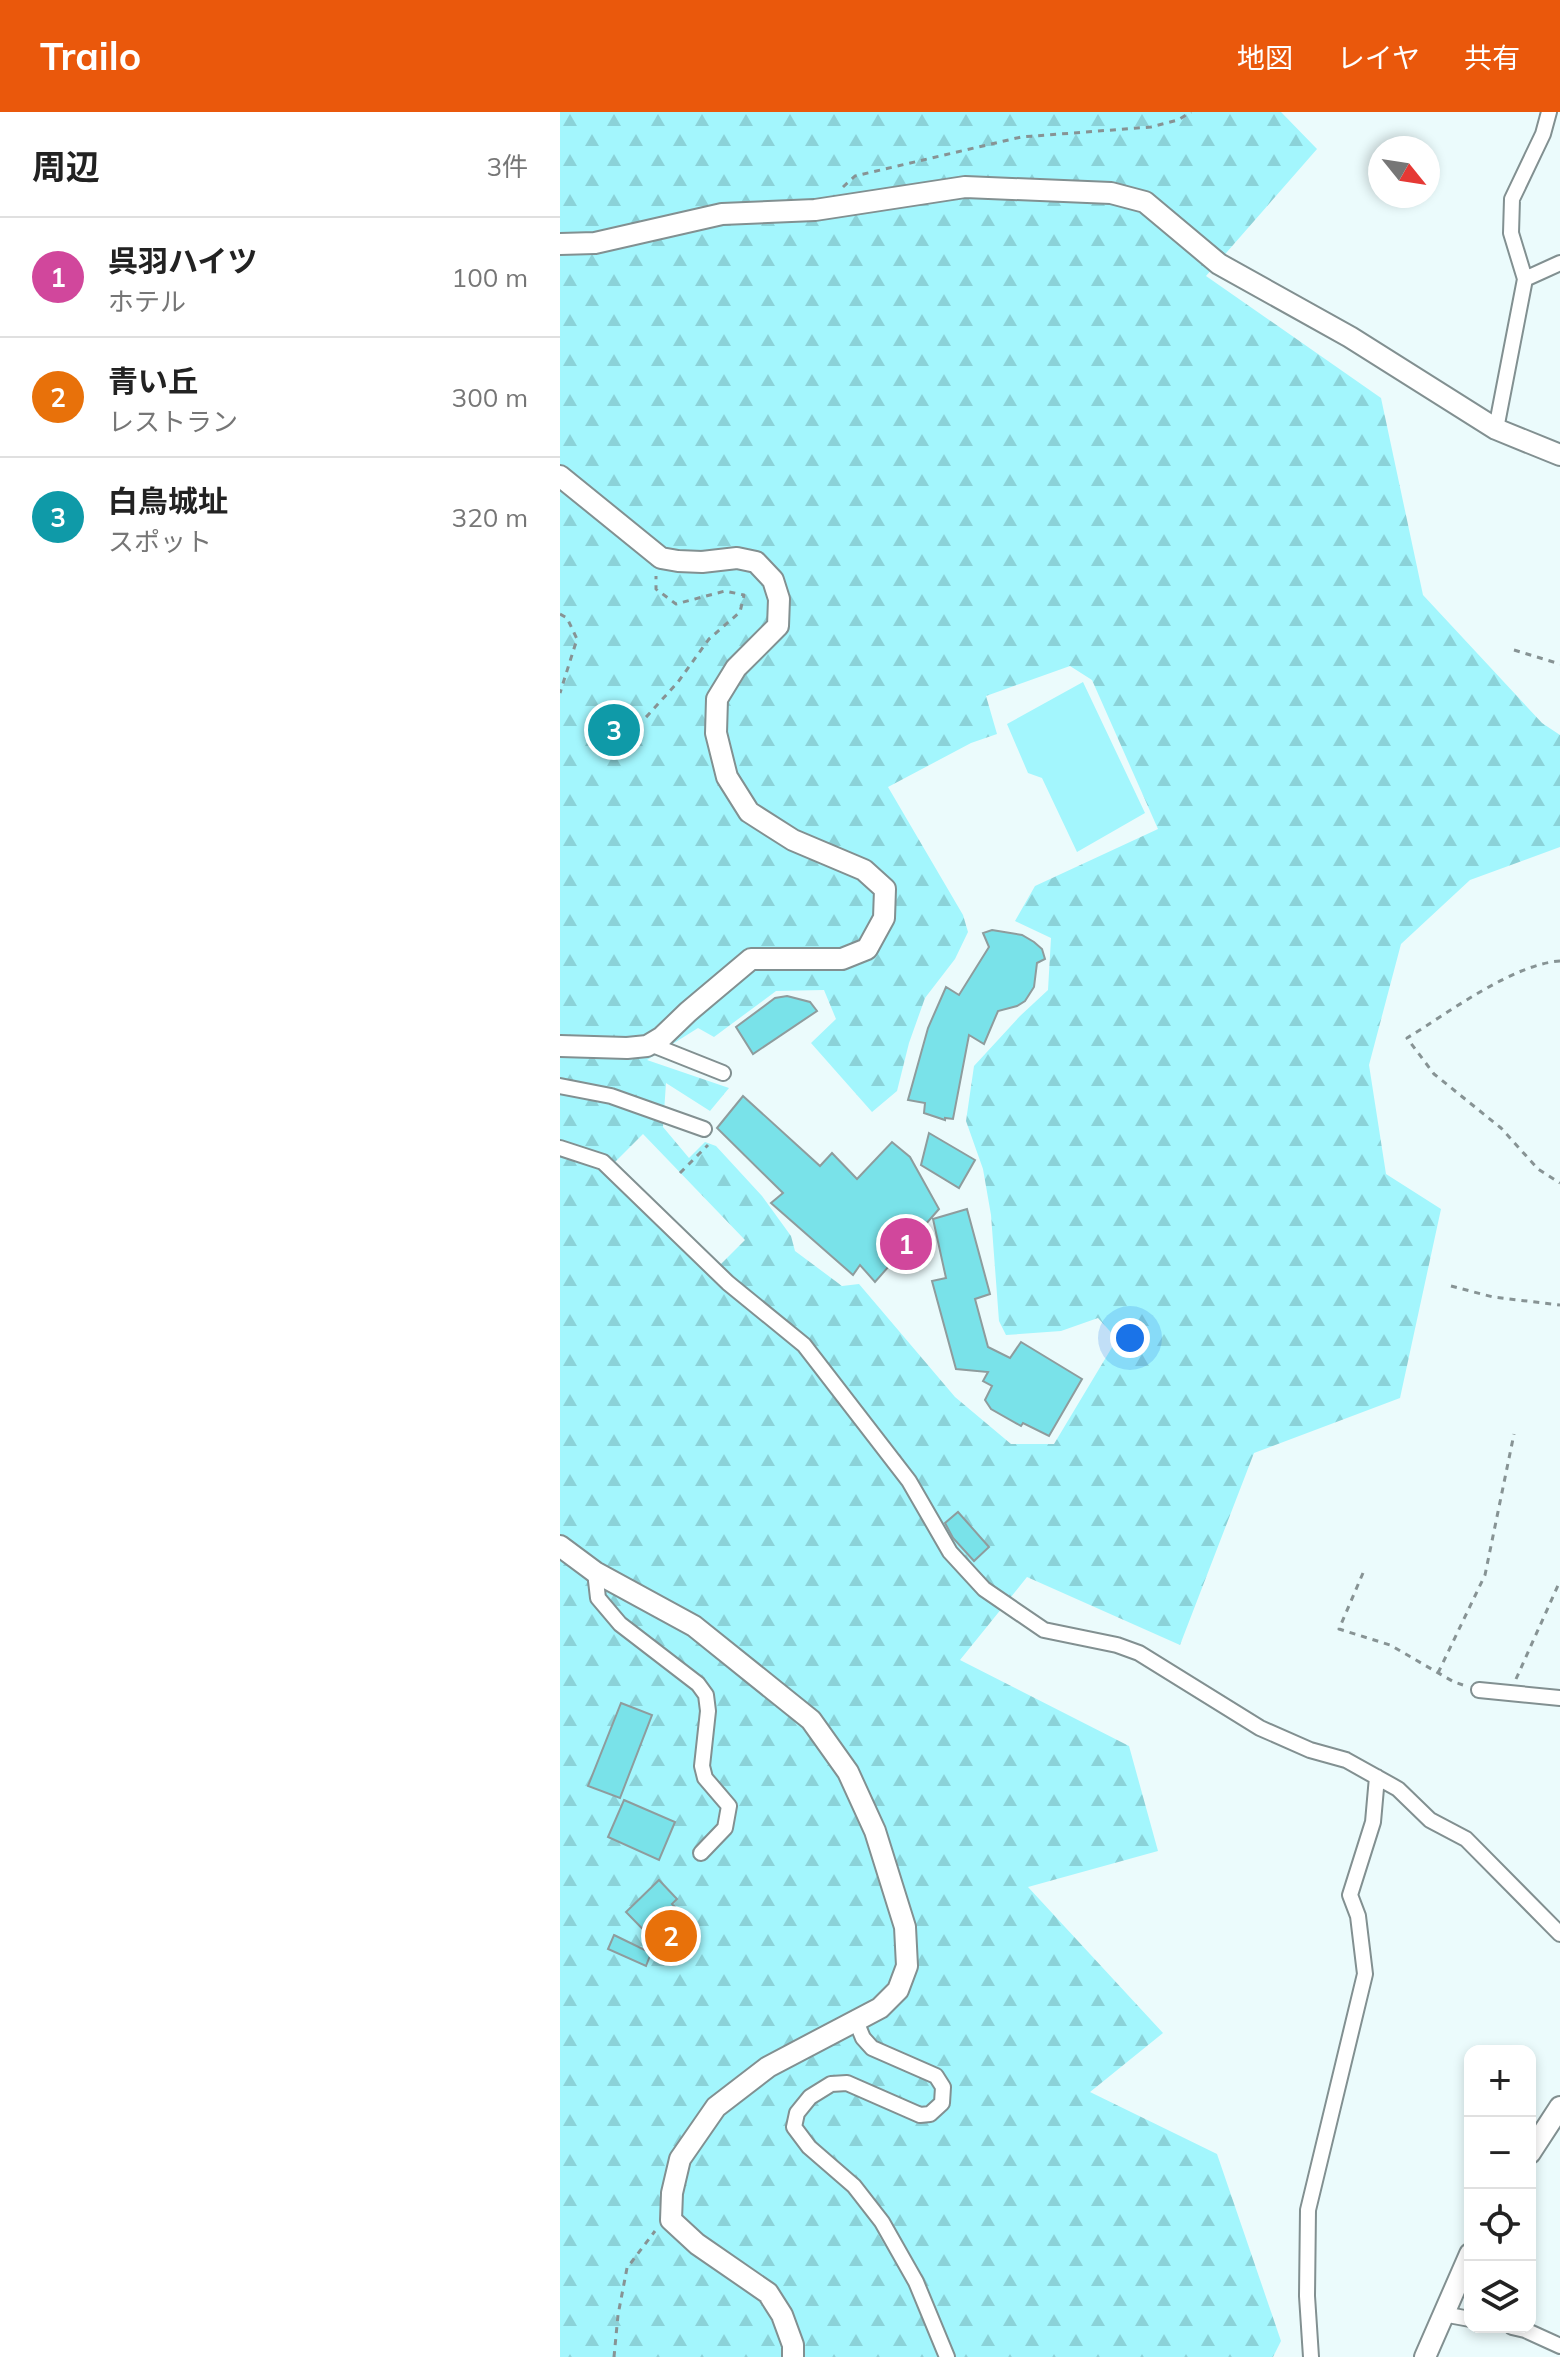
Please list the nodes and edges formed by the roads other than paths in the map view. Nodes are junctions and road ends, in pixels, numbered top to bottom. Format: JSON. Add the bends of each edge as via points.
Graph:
{"nodes":[{"id":1,"x":1549,"y":112,"type":"edge"},
{"id":2,"x":560,"y":244,"type":"edge"},
{"id":3,"x":1560,"y":263,"type":"edge"},
{"id":4,"x":1525,"y":279,"type":"junction"},
{"id":5,"x":1496,"y":429,"type":"junction"},
{"id":6,"x":1560,"y":455,"type":"edge"},
{"id":7,"x":560,"y":476,"type":"edge"},
{"id":8,"x":650,"y":1044,"type":"junction"},
{"id":9,"x":560,"y":1046,"type":"edge"},
{"id":10,"x":723,"y":1073,"type":"dead end"},
{"id":11,"x":560,"y":1086,"type":"edge"},
{"id":12,"x":709,"y":1134,"type":"road end"},
{"id":13,"x":560,"y":1148,"type":"edge"},
{"id":14,"x":560,"y":1546,"type":"edge"},
{"id":15,"x":595,"y":1572,"type":"junction"},
{"id":16,"x":1479,"y":1690,"type":"road end"},
{"id":17,"x":1560,"y":1698,"type":"edge"},
{"id":18,"x":1377,"y":1777,"type":"junction"},
{"id":19,"x":701,"y":1853,"type":"dead end"},
{"id":20,"x":1560,"y":1934,"type":"edge"},
{"id":21,"x":856,"y":2021,"type":"junction"},
{"id":22,"x":1560,"y":2107,"type":"edge"},
{"id":23,"x":1536,"y":2144,"type":"edge"},
{"id":24,"x":1467,"y":2261,"type":"edge"},
{"id":25,"x":1443,"y":2314,"type":"junction"},
{"id":26,"x":1464,"y":2318,"type":"edge"},
{"id":27,"x":1527,"y":2333,"type":"edge"},
{"id":28,"x":1560,"y":2346,"type":"edge"},
{"id":29,"x":793,"y":2357,"type":"edge"},
{"id":30,"x":947,"y":2357,"type":"edge"},
{"id":31,"x":1311,"y":2357,"type":"edge"},
{"id":32,"x":1425,"y":2357,"type":"edge"}],
"edges":[{"from":1,"to":4,"type":"street","via":[[1512,199],[1511,233]]},
{"from":2,"to":5,"type":"street","via":[[595,243],[722,214],[815,210],[965,187],[1111,193],[1145,202],[1219,264],[1350,337]]},
{"from":3,"to":4,"type":"street"},
{"from":4,"to":5,"type":"street"},
{"from":5,"to":6,"type":"street"},
{"from":7,"to":8,"type":"street","via":[[661,558],[737,558],[756,562],[773,580],[778,626],[736,668],[717,699],[716,733],[727,777],[749,812],[793,840],[864,870],[885,889],[884,918],[867,949],[842,959],[751,959]]},
{"from":8,"to":9,"type":"street"},
{"from":8,"to":10,"type":"street"},
{"from":11,"to":12,"type":"street","via":[[611,1096]]},
{"from":13,"to":18,"type":"street","via":[[603,1162],[728,1283],[804,1345],[909,1481],[950,1552],[984,1589],[1044,1630],[1139,1653],[1260,1728]]},
{"from":14,"to":15,"type":"street"},
{"from":15,"to":19,"type":"street","via":[[598,1598],[620,1624],[706,1695],[702,1766],[705,1778],[729,1806],[725,1828]]},
{"from":15,"to":21,"type":"street","via":[[694,1626],[762,1679],[811,1720],[848,1772],[875,1831],[905,1927],[907,1966],[898,1990]]},
{"from":16,"to":17,"type":"street"},
{"from":18,"to":20,"type":"street","via":[[1430,1820],[1466,1839]]},
{"from":18,"to":31,"type":"street","via":[[1373,1822],[1350,1895],[1365,1974],[1308,2210]]},
{"from":21,"to":29,"type":"street","via":[[768,2067],[716,2107],[680,2159],[672,2193],[671,2220],[768,2293],[782,2315]]},
{"from":21,"to":30,"type":"street","via":[[872,2048],[936,2076],[943,2087],[942,2103],[920,2115],[847,2083],[831,2084],[810,2097],[794,2127],[882,2222],[916,2282]]},
{"from":22,"to":23,"type":"street"},
{"from":24,"to":25,"type":"street"},
{"from":25,"to":26,"type":"street"},
{"from":25,"to":32,"type":"street"},
{"from":27,"to":28,"type":"street"}]}
